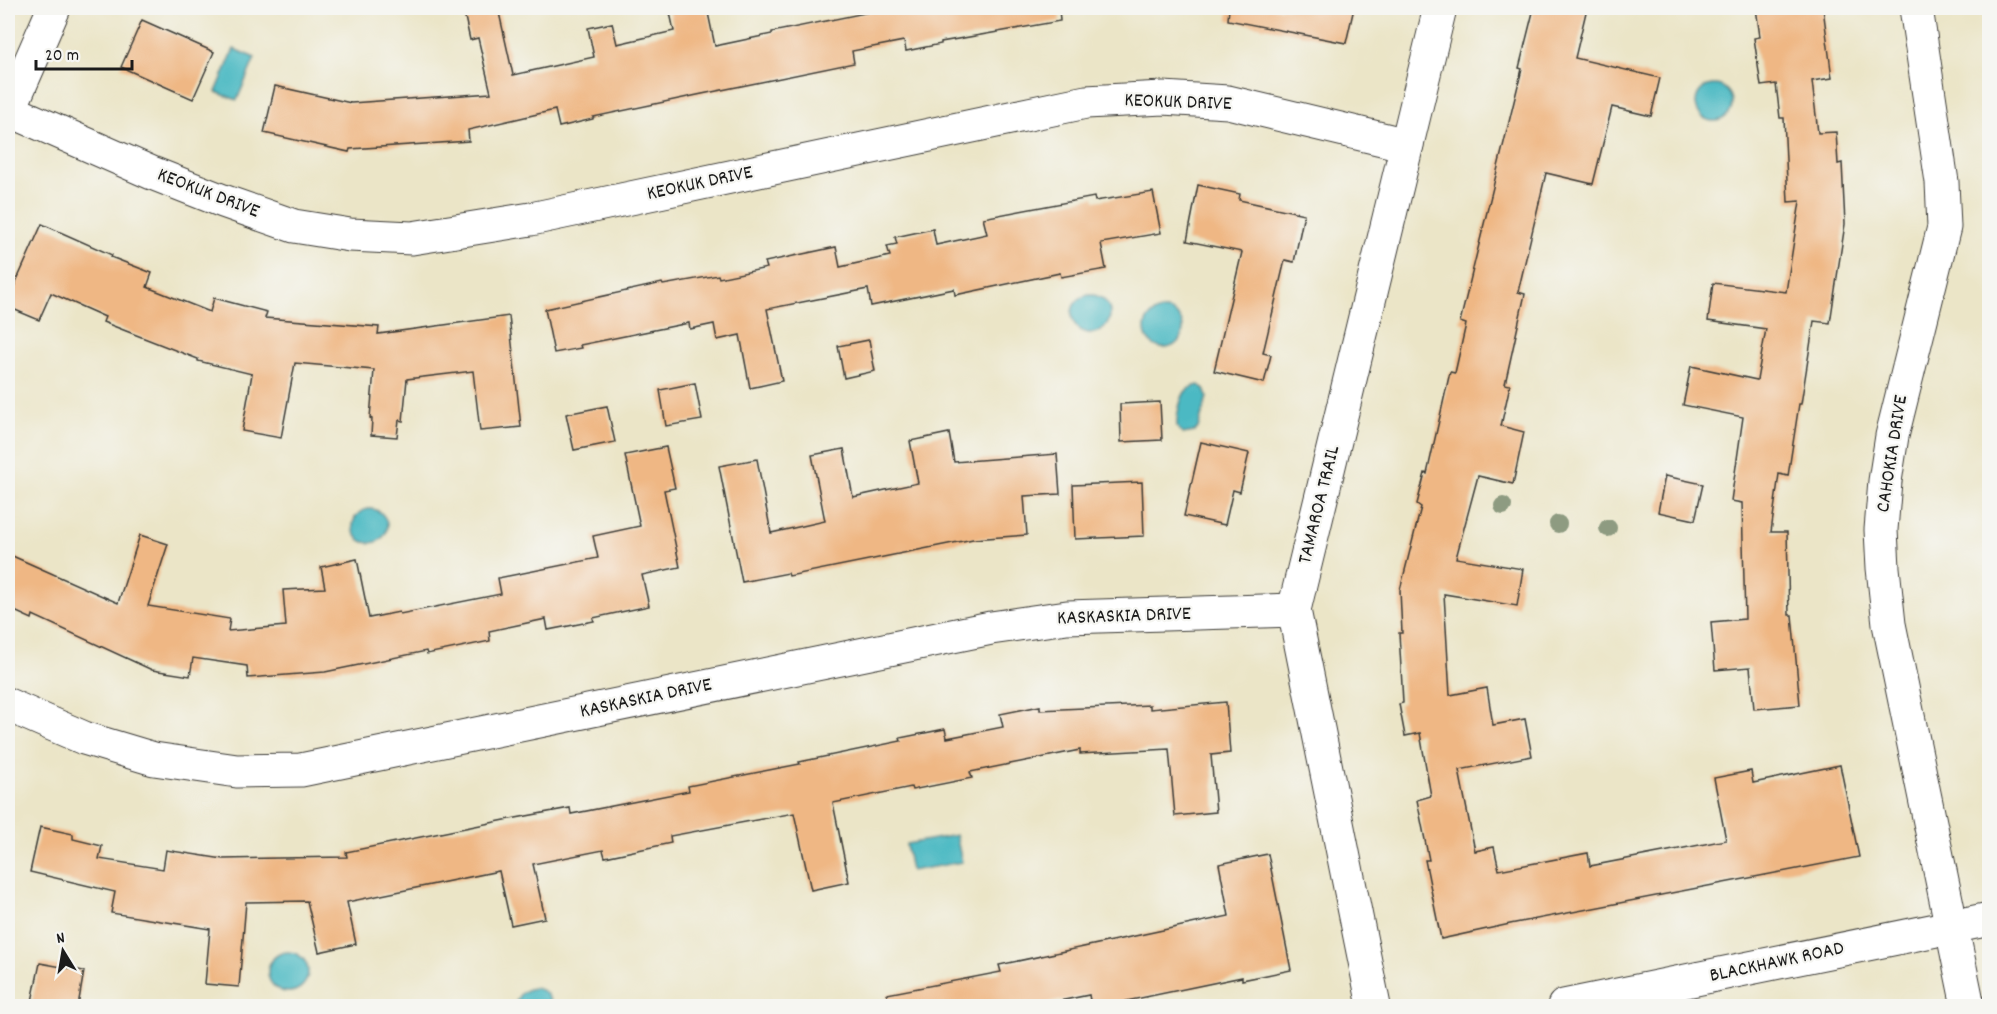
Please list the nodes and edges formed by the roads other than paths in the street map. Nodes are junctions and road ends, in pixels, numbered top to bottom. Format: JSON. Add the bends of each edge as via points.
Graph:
{"nodes":[{"id":1,"x":54,"y":8,"type":"edge"},
{"id":2,"x":1440,"y":8,"type":"edge"},
{"id":3,"x":1916,"y":8,"type":"edge"},
{"id":4,"x":8,"y":111,"type":"edge"},
{"id":5,"x":1407,"y":145,"type":"junction"},
{"id":6,"x":1294,"y":610,"type":"junction"},
{"id":7,"x":8,"y":705,"type":"edge"},
{"id":8,"x":1989,"y":919,"type":"edge"},
{"id":9,"x":1951,"y":927,"type":"junction"},
{"id":10,"x":1374,"y":1006,"type":"edge"},
{"id":11,"x":1564,"y":1006,"type":"edge"},
{"id":12,"x":1968,"y":1006,"type":"edge"}],
"edges":[{"from":1,"to":4,"type":"street"},
{"from":2,"to":5,"type":"street","name":"TAMAROA TRAIL"},
{"from":3,"to":9,"type":"street","name":"CAHOKIA DRIVE","via":[[1942,182],[1944,227],[1892,436],[1881,530],[1882,568],[1889,624]]},
{"from":4,"to":5,"type":"street","name":"KEOKUK DRIVE","via":[[152,173],[294,226],[350,235],[412,238],[531,219],[1086,102],[1163,98],[1228,102]]},
{"from":5,"to":6,"type":"street","name":"TAMAROA TRAIL"},
{"from":6,"to":7,"type":"street","name":"KASKASKIA DRIVE","via":[[1067,617],[991,628],[301,770],[237,771],[154,759],[84,738]]},
{"from":6,"to":10,"type":"street","name":"TAMAROA TRAIL"},
{"from":8,"to":9,"type":"street","name":"BLACKHAWK ROAD"},
{"from":9,"to":11,"type":"street","name":"BLACKHAWK ROAD"},
{"from":9,"to":12,"type":"street","name":"CAHOKIA DRIVE"}]}
